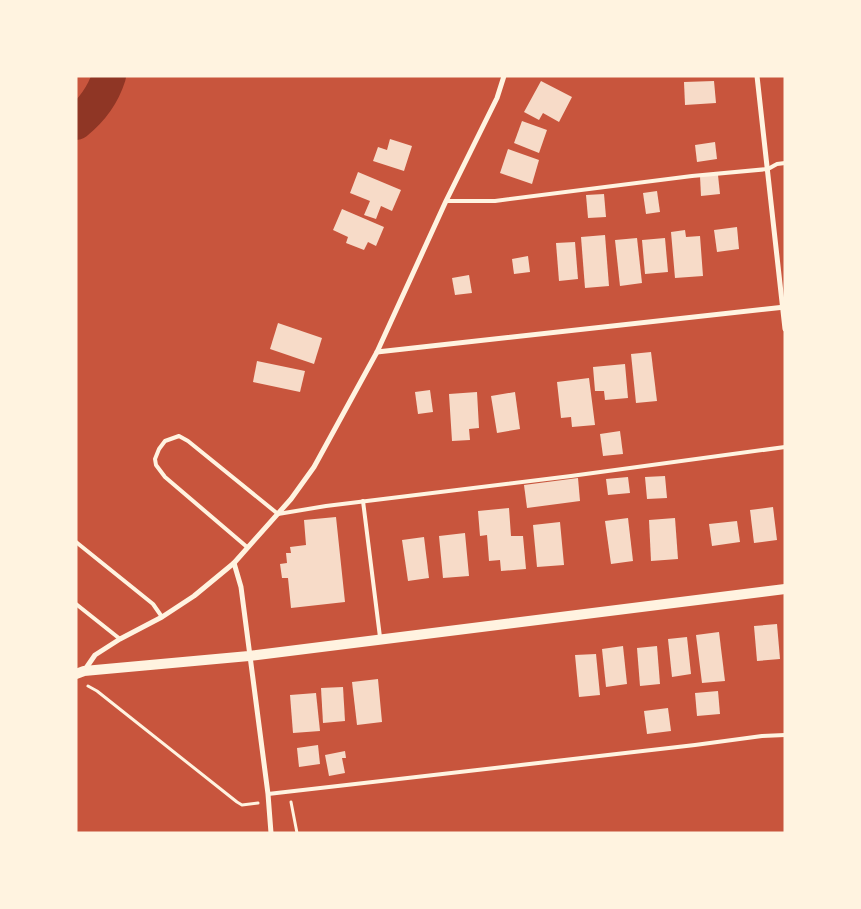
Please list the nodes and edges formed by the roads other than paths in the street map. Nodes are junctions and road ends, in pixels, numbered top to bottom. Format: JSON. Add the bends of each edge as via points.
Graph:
{"nodes":[{"id":1,"x":504,"y":76,"type":"edge"},
{"id":2,"x":757,"y":76,"type":"edge"},
{"id":3,"x":785,"y":163,"type":"edge"},
{"id":4,"x":768,"y":169,"type":"junction"},
{"id":5,"x":446,"y":201,"type":"junction"},
{"id":6,"x":784,"y":307,"type":"edge"},
{"id":7,"x":785,"y":329,"type":"edge"},
{"id":8,"x":377,"y":352,"type":"junction"},
{"id":9,"x":785,"y":447,"type":"edge"},
{"id":10,"x":363,"y":501,"type":"junction"},
{"id":11,"x":278,"y":514,"type":"junction"},
{"id":12,"x":76,"y":542,"type":"edge"},
{"id":13,"x":247,"y":548,"type":"junction"},
{"id":14,"x":234,"y":563,"type":"junction"},
{"id":15,"x":785,"y":589,"type":"edge"},
{"id":16,"x":76,"y":604,"type":"edge"},
{"id":17,"x":162,"y":617,"type":"junction"},
{"id":18,"x":120,"y":639,"type":"junction"},
{"id":19,"x":380,"y":640,"type":"junction"},
{"id":20,"x":250,"y":656,"type":"junction"},
{"id":21,"x":80,"y":673,"type":"edge"},
{"id":22,"x":785,"y":735,"type":"edge"},
{"id":23,"x":268,"y":794,"type":"junction"},
{"id":24,"x":271,"y":833,"type":"edge"}],
"edges":[{"from":1,"to":5,"type":"street","via":[[497,98]]},
{"from":2,"to":4,"type":"street"},
{"from":3,"to":4,"type":"lane"},
{"from":4,"to":5,"type":"lane","via":[[495,201]]},
{"from":4,"to":6,"type":"street"},
{"from":5,"to":8,"type":"street"},
{"from":6,"to":7,"type":"street"},
{"from":6,"to":8,"type":"street"},
{"from":8,"to":11,"type":"street","via":[[314,467]]},
{"from":9,"to":10,"type":"lane"},
{"from":10,"to":11,"type":"lane"},
{"from":10,"to":19,"type":"lane"},
{"from":11,"to":13,"type":"street"},
{"from":11,"to":13,"type":"lane","via":[[188,441],[179,436],[165,441],[155,459],[165,477]]},
{"from":12,"to":17,"type":"lane","via":[[153,604]]},
{"from":13,"to":14,"type":"street"},
{"from":14,"to":17,"type":"street"},
{"from":14,"to":20,"type":"street","via":[[241,587]]},
{"from":15,"to":19,"type":"main road"},
{"from":16,"to":18,"type":"lane"},
{"from":17,"to":18,"type":"street"},
{"from":18,"to":21,"type":"street","via":[[94,655]]},
{"from":19,"to":20,"type":"main road"},
{"from":20,"to":21,"type":"main road"},
{"from":20,"to":23,"type":"street"},
{"from":22,"to":23,"type":"lane"},
{"from":23,"to":24,"type":"street"}]}
